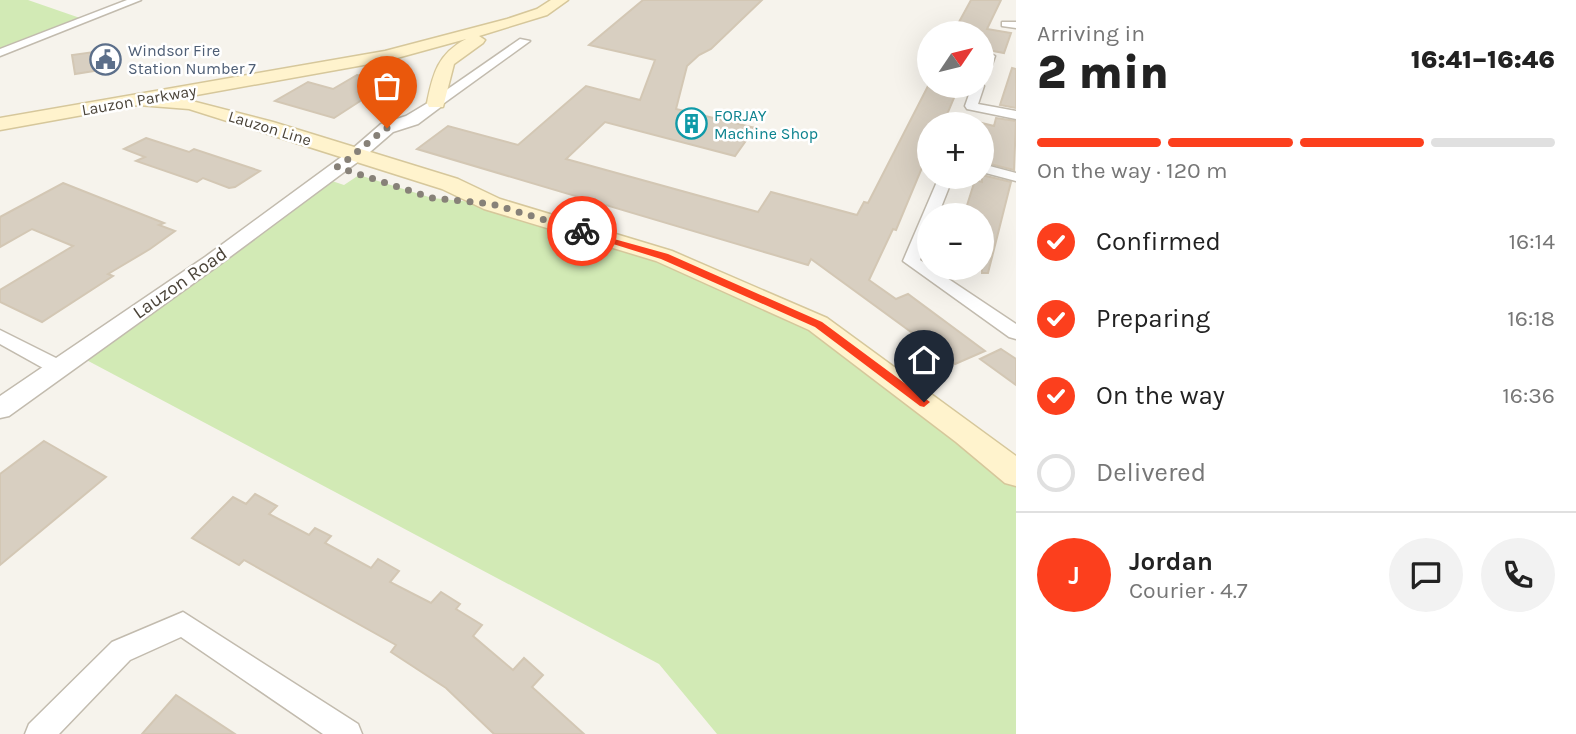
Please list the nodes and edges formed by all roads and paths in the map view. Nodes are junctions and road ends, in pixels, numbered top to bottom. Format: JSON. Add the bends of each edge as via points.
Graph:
{"nodes":[{"id":1,"x":136,"y":0,"type":"edge"},
{"id":2,"x":559,"y":0,"type":"edge"},
{"id":3,"x":512,"y":22,"type":"junction"},
{"id":4,"x":524,"y":41,"type":"dead end"},
{"id":5,"x":0,"y":53,"type":"edge"},
{"id":6,"x":308,"y":69,"type":"junction"},
{"id":7,"x":138,"y":95,"type":"junction"},
{"id":8,"x":974,"y":98,"type":"edge"},
{"id":9,"x":436,"y":103,"type":"junction"},
{"id":10,"x":0,"y":112,"type":"edge"},
{"id":11,"x":1016,"y":115,"type":"edge"},
{"id":12,"x":0,"y":124,"type":"edge"},
{"id":13,"x":266,"y":126,"type":"junction"},
{"id":14,"x":358,"y":154,"type":"junction"},
{"id":15,"x":337,"y":167,"type":"junction"},
{"id":16,"x":994,"y":171,"type":"edge"},
{"id":17,"x":1016,"y":177,"type":"edge"},
{"id":18,"x":492,"y":204,"type":"junction"},
{"id":19,"x":917,"y":247,"type":"edge"},
{"id":20,"x":917,"y":265,"type":"edge"},
{"id":21,"x":939,"y":280,"type":"edge"},
{"id":22,"x":1016,"y":333,"type":"edge"},
{"id":23,"x":0,"y":336,"type":"edge"},
{"id":24,"x":59,"y":368,"type":"junction"},
{"id":25,"x":0,"y":409,"type":"edge"},
{"id":26,"x":1016,"y":474,"type":"edge"},
{"id":27,"x":39,"y":734,"type":"edge"},
{"id":28,"x":348,"y":734,"type":"edge"}],
"edges":[{"from":1,"to":5,"type":"street"},
{"from":2,"to":3,"type":"main road","name":"Lauzon Parkway","via":[[542,12]]},
{"from":2,"to":7,"type":"main road","name":"Lauzon Parkway","via":[[383,46]]},
{"from":3,"to":6,"type":"main road","name":"Lauzon Parkway","via":[[386,56]]},
{"from":3,"to":9,"type":"main road","via":[[449,57],[440,72]]},
{"from":4,"to":9,"type":"street","name":"Lauzon Road"},
{"from":6,"to":7,"type":"main road","name":"Lauzon Parkway"},
{"from":6,"to":13,"type":"main road","via":[[260,86],[240,103]]},
{"from":7,"to":10,"type":"main road","name":"Lauzon Parkway"},
{"from":7,"to":12,"type":"main road","name":"Lauzon Parkway"},
{"from":7,"to":13,"type":"main road","name":"Lauzon Line"},
{"from":7,"to":15,"type":"main road","name":"Lauzon Line","via":[[158,110]]},
{"from":8,"to":11,"type":"street","via":[[971,106]]},
{"from":9,"to":14,"type":"street","name":"Lauzon Road","via":[[387,146]]},
{"from":13,"to":14,"type":"main road","name":"Lauzon Line"},
{"from":14,"to":15,"type":"street","name":"Lauzon Road"},
{"from":14,"to":18,"type":"main road","name":"Lauzon Line","via":[[450,184]]},
{"from":15,"to":18,"type":"main road","name":"Lauzon Line","via":[[432,198]]},
{"from":15,"to":24,"type":"street","name":"Lauzon Road"},
{"from":16,"to":17,"type":"street"},
{"from":18,"to":26,"type":"main road","via":[[664,257],[818,324]]},
{"from":19,"to":20,"type":"street","via":[[911,261]]},
{"from":21,"to":22,"type":"street"},
{"from":23,"to":24,"type":"street"},
{"from":24,"to":25,"type":"street","name":"Lauzon Road"},
{"from":27,"to":28,"type":"street","via":[[121,651],[183,624]]}]}
